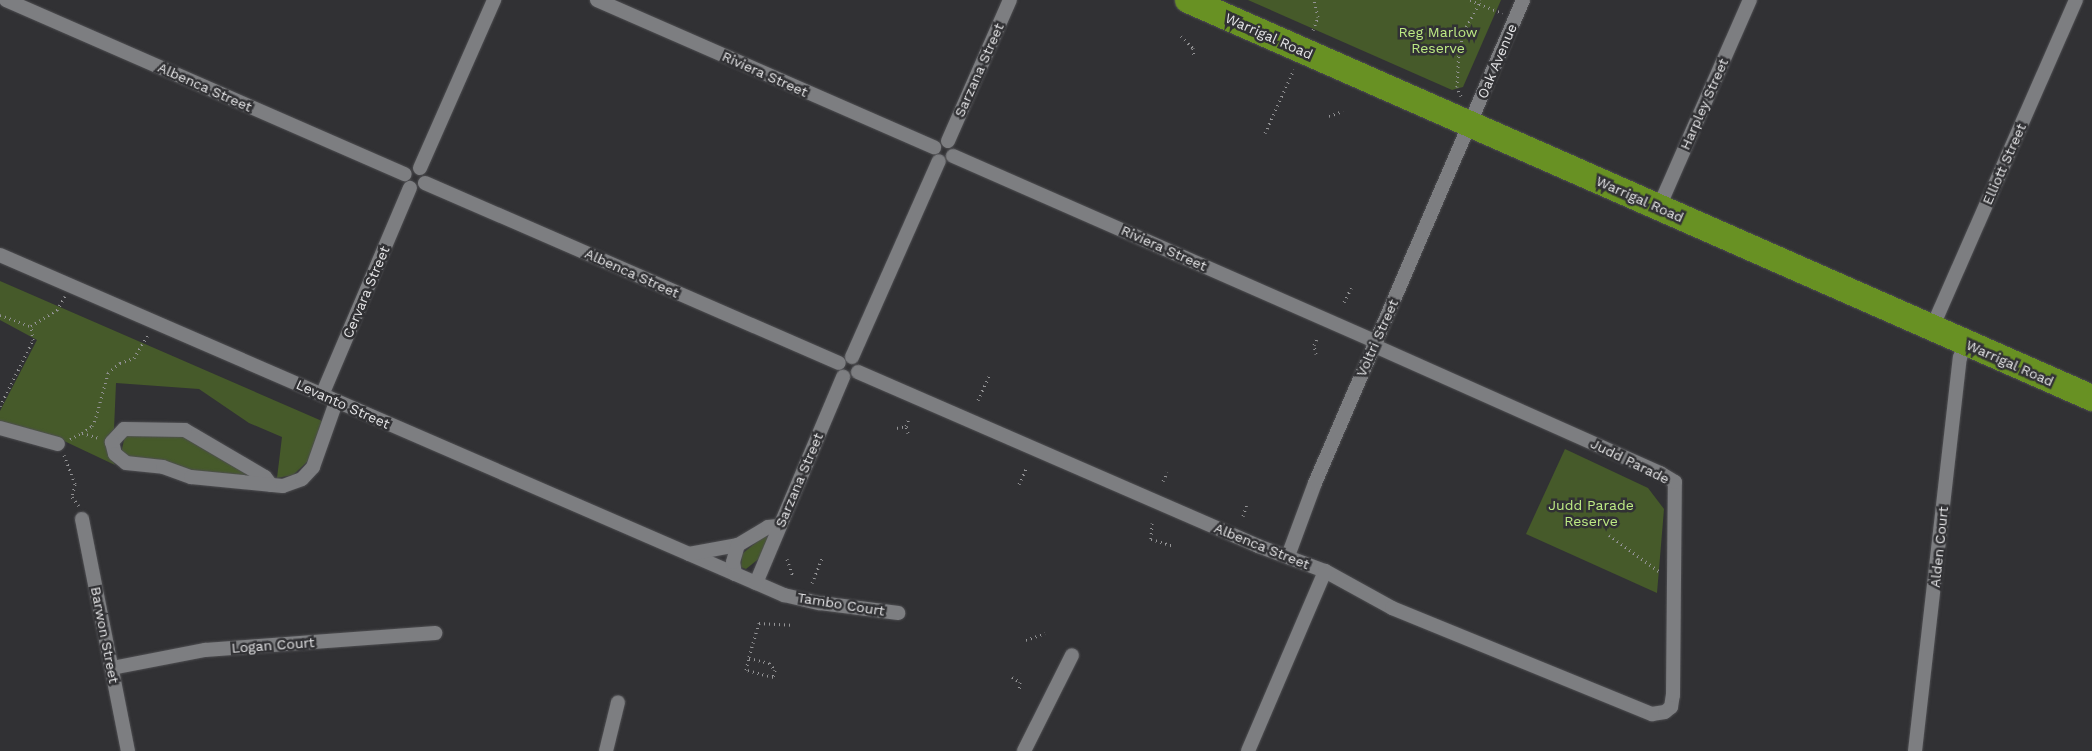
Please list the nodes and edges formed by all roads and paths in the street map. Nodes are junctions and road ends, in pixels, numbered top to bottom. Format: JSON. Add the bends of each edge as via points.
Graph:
{"nodes":[{"id":1,"x":6,"y":0,"type":"edge"},
{"id":2,"x":494,"y":0,"type":"edge"},
{"id":3,"x":597,"y":0,"type":"edge"},
{"id":4,"x":1010,"y":0,"type":"edge"},
{"id":5,"x":1188,"y":0,"type":"edge"},
{"id":6,"x":1314,"y":0,"type":"edge"},
{"id":7,"x":1470,"y":0,"type":"edge"},
{"id":8,"x":1481,"y":0,"type":"edge"},
{"id":9,"x":1523,"y":0,"type":"edge"},
{"id":10,"x":1750,"y":0,"type":"edge"},
{"id":11,"x":2076,"y":0,"type":"edge"},
{"id":12,"x":1478,"y":4,"type":"junction"},
{"id":13,"x":1515,"y":19,"type":"junction"},
{"id":14,"x":1181,"y":36,"type":"dead end"},
{"id":15,"x":1308,"y":40,"type":"junction"},
{"id":16,"x":1194,"y":57,"type":"dead end"},
{"id":17,"x":1461,"y":96,"type":"dead end"},
{"id":18,"x":1343,"y":111,"type":"dead end"},
{"id":19,"x":1329,"y":116,"type":"dead end"},
{"id":20,"x":1471,"y":123,"type":"junction"},
{"id":21,"x":1265,"y":133,"type":"dead end"},
{"id":22,"x":948,"y":141,"type":"junction"},
{"id":23,"x":934,"y":147,"type":"junction"},
{"id":24,"x":953,"y":156,"type":"junction"},
{"id":25,"x":939,"y":161,"type":"junction"},
{"id":26,"x":420,"y":168,"type":"junction"},
{"id":27,"x":405,"y":174,"type":"junction"},
{"id":28,"x":425,"y":183,"type":"junction"},
{"id":29,"x":410,"y":188,"type":"junction"},
{"id":30,"x":1659,"y":207,"type":"junction"},
{"id":31,"x":0,"y":255,"type":"edge"},
{"id":32,"x":70,"y":285,"type":"junction"},
{"id":33,"x":1351,"y":288,"type":"dead end"},
{"id":34,"x":1344,"y":302,"type":"dead end"},
{"id":35,"x":0,"y":315,"type":"edge"},
{"id":36,"x":154,"y":322,"type":"junction"},
{"id":37,"x":31,"y":326,"type":"junction"},
{"id":38,"x":1932,"y":328,"type":"junction"},
{"id":39,"x":1317,"y":338,"type":"dead end"},
{"id":40,"x":1374,"y":343,"type":"junction"},
{"id":41,"x":1965,"y":343,"type":"junction"},
{"id":42,"x":1316,"y":354,"type":"dead end"},
{"id":43,"x":852,"y":358,"type":"junction"},
{"id":44,"x":838,"y":363,"type":"junction"},
{"id":45,"x":858,"y":372,"type":"junction"},
{"id":46,"x":990,"y":374,"type":"dead end"},
{"id":47,"x":843,"y":377,"type":"junction"},
{"id":48,"x":322,"y":395,"type":"junction"},
{"id":49,"x":2092,"y":398,"type":"edge"},
{"id":50,"x":978,"y":400,"type":"dead end"},
{"id":51,"x":336,"y":402,"type":"junction"},
{"id":52,"x":0,"y":406,"type":"edge"},
{"id":53,"x":909,"y":418,"type":"dead end"},
{"id":54,"x":906,"y":426,"type":"junction"},
{"id":55,"x":0,"y":428,"type":"edge"},
{"id":56,"x":898,"y":428,"type":"dead end"},
{"id":57,"x":82,"y":432,"type":"junction"},
{"id":58,"x":908,"y":433,"type":"dead end"},
{"id":59,"x":112,"y":442,"type":"junction"},
{"id":60,"x":63,"y":445,"type":"junction"},
{"id":61,"x":1026,"y":469,"type":"dead end"},
{"id":62,"x":1167,"y":472,"type":"dead end"},
{"id":63,"x":1163,"y":481,"type":"dead end"},
{"id":64,"x":1019,"y":484,"type":"dead end"},
{"id":65,"x":271,"y":485,"type":"junction"},
{"id":66,"x":1247,"y":504,"type":"dead end"},
{"id":67,"x":1243,"y":516,"type":"dead end"},
{"id":68,"x":82,"y":519,"type":"joint"},
{"id":69,"x":1152,"y":523,"type":"dead end"},
{"id":70,"x":778,"y":526,"type":"junction"},
{"id":71,"x":1608,"y":535,"type":"dead end"},
{"id":72,"x":738,"y":545,"type":"junction"},
{"id":73,"x":1174,"y":546,"type":"dead end"},
{"id":74,"x":685,"y":554,"type":"junction"},
{"id":75,"x":1288,"y":556,"type":"junction"},
{"id":76,"x":822,"y":558,"type":"dead end"},
{"id":77,"x":787,"y":559,"type":"dead end"},
{"id":78,"x":1325,"y":571,"type":"junction"},
{"id":79,"x":735,"y":574,"type":"junction"},
{"id":80,"x":793,"y":576,"type":"dead end"},
{"id":81,"x":1676,"y":580,"type":"junction"},
{"id":82,"x":756,"y":582,"type":"junction"},
{"id":83,"x":812,"y":583,"type":"dead end"},
{"id":84,"x":898,"y":613,"type":"dead end"},
{"id":85,"x":792,"y":625,"type":"dead end"},
{"id":86,"x":435,"y":633,"type":"dead end"},
{"id":87,"x":1045,"y":633,"type":"dead end"},
{"id":88,"x":1026,"y":640,"type":"dead end"},
{"id":89,"x":1072,"y":655,"type":"dead end"},
{"id":90,"x":749,"y":658,"type":"junction"},
{"id":91,"x":112,"y":668,"type":"junction"},
{"id":92,"x":1012,"y":677,"type":"dead end"},
{"id":93,"x":1019,"y":691,"type":"dead end"},
{"id":94,"x":618,"y":702,"type":"dead end"},
{"id":95,"x":1665,"y":712,"type":"joint"},
{"id":96,"x":128,"y":751,"type":"edge"},
{"id":97,"x":606,"y":751,"type":"edge"},
{"id":98,"x":1024,"y":751,"type":"edge"},
{"id":99,"x":1248,"y":751,"type":"edge"},
{"id":100,"x":1915,"y":751,"type":"edge"}],
"edges":[{"from":1,"to":27,"type":"street","name":"Albenca Street"},
{"from":2,"to":26,"type":"street"},
{"from":3,"to":23,"type":"street","name":"Riviera Street"},
{"from":4,"to":22,"type":"street","name":"Sarzana Street"},
{"from":5,"to":15,"type":"highway","name":"Warrigal Road"},
{"from":6,"to":15,"type":"path","via":[[1318,17]]},
{"from":7,"to":12,"type":"path"},
{"from":8,"to":12,"type":"path"},
{"from":9,"to":13,"type":"street","name":"Oak Avenue"},
{"from":10,"to":30,"type":"street","name":"Harpley Street"},
{"from":11,"to":38,"type":"street","name":"Elliott Street"},
{"from":12,"to":13,"type":"path"},
{"from":12,"to":17,"type":"path","via":[[1464,31],[1459,51],[1457,87]]},
{"from":13,"to":20,"type":"street","name":"Oak Avenue"},
{"from":14,"to":16,"type":"path","via":[[1191,45]]},
{"from":15,"to":20,"type":"highway","name":"Warrigal Road"},
{"from":15,"to":21,"type":"path"},
{"from":18,"to":19,"type":"path"},
{"from":20,"to":30,"type":"highway","name":"Warrigal Road"},
{"from":20,"to":40,"type":"street","name":"Voltri Street"},
{"from":22,"to":23,"type":"street","via":[[939,141]]},
{"from":22,"to":24,"type":"street","via":[[954,147]]},
{"from":23,"to":25,"type":"street","via":[[933,154]]},
{"from":24,"to":25,"type":"street","via":[[945,162]]},
{"from":24,"to":40,"type":"street","name":"Riviera Street"},
{"from":25,"to":43,"type":"street"},
{"from":26,"to":27,"type":"street","via":[[411,168]]},
{"from":26,"to":28,"type":"street","via":[[425,174]]},
{"from":27,"to":29,"type":"street"},
{"from":28,"to":29,"type":"street","via":[[419,188]]},
{"from":28,"to":44,"type":"street","name":"Albenca Street"},
{"from":29,"to":48,"type":"street","name":"Cervara Street"},
{"from":30,"to":38,"type":"highway","name":"Warrigal Road"},
{"from":31,"to":32,"type":"street","name":"Levanto Street"},
{"from":32,"to":36,"type":"street","name":"Levanto Street"},
{"from":32,"to":37,"type":"path","via":[[57,310]]},
{"from":33,"to":34,"type":"path"},
{"from":35,"to":37,"type":"path"},
{"from":36,"to":48,"type":"street","name":"Levanto Street"},
{"from":36,"to":57,"type":"path","via":[[134,358],[120,363],[108,373],[96,417],[92,426]]},
{"from":37,"to":52,"type":"path","via":[[34,340]]},
{"from":38,"to":41,"type":"highway","name":"Warrigal Road"},
{"from":39,"to":42,"type":"path","via":[[1314,345]]},
{"from":40,"to":75,"type":"street","name":"Voltri Street"},
{"from":40,"to":81,"type":"street","name":"Judd Parade","via":[[1670,478],[1677,489]]},
{"from":41,"to":49,"type":"highway","name":"Warrigal Road"},
{"from":41,"to":100,"type":"street","name":"Alden Court","via":[[1959,365]]},
{"from":43,"to":44,"type":"street","via":[[844,357]]},
{"from":43,"to":45,"type":"street","via":[[858,364]]},
{"from":44,"to":47,"type":"street"},
{"from":45,"to":47,"type":"street","via":[[852,378]]},
{"from":45,"to":75,"type":"street","name":"Albenca Street","via":[[1251,543]]},
{"from":46,"to":50,"type":"path"},
{"from":47,"to":70,"type":"street","name":"Sarzana Street"},
{"from":48,"to":51,"type":"street","name":"Levanto Street"},
{"from":51,"to":65,"type":"street","via":[[310,472],[290,485]]},
{"from":51,"to":74,"type":"street","name":"Levanto Street"},
{"from":53,"to":54,"type":"path"},
{"from":54,"to":56,"type":"path"},
{"from":54,"to":58,"type":"path"},
{"from":55,"to":60,"type":"street"},
{"from":57,"to":59,"type":"path"},
{"from":57,"to":60,"type":"path"},
{"from":59,"to":65,"type":"street","via":[[114,454],[126,463],[164,467],[191,477],[255,486]]},
{"from":59,"to":65,"type":"street","via":[[124,429],[185,430],[265,477]]},
{"from":60,"to":68,"type":"path","via":[[63,458],[75,484],[72,497]]},
{"from":61,"to":64,"type":"path"},
{"from":62,"to":63,"type":"path"},
{"from":66,"to":67,"type":"path"},
{"from":68,"to":91,"type":"street","name":"Barwon Street"},
{"from":69,"to":73,"type":"path","via":[[1151,539]]},
{"from":70,"to":72,"type":"street","via":[[768,527]]},
{"from":70,"to":82,"type":"street","name":"Sarzana Street"},
{"from":71,"to":81,"type":"path","via":[[1631,549],[1652,568]]},
{"from":72,"to":74,"type":"street"},
{"from":72,"to":79,"type":"street","via":[[733,562]]},
{"from":74,"to":79,"type":"street","name":"Levanto Street"},
{"from":75,"to":78,"type":"street","name":"Albenca Street"},
{"from":76,"to":83,"type":"path"},
{"from":77,"to":80,"type":"path"},
{"from":78,"to":95,"type":"street","name":"Albenca Street","via":[[1401,612],[1652,714]]},
{"from":78,"to":99,"type":"street"},
{"from":79,"to":82,"type":"street","name":"Levanto Street"},
{"from":81,"to":95,"type":"street","name":"Judd Parade","via":[[1673,695],[1671,706]]},
{"from":82,"to":84,"type":"street","name":"Tambo Court","via":[[801,599]]},
{"from":85,"to":90,"type":"path","via":[[759,623]]},
{"from":86,"to":91,"type":"street","name":"Logan Court","via":[[205,650]]},
{"from":87,"to":88,"type":"path"},
{"from":89,"to":98,"type":"street"},
{"from":90,"to":90,"type":"path","via":[[748,672],[773,677],[775,670],[769,663]]},
{"from":91,"to":96,"type":"street","name":"Barwon Street"},
{"from":92,"to":93,"type":"path","via":[[1020,682]]},
{"from":94,"to":97,"type":"street"}]}
